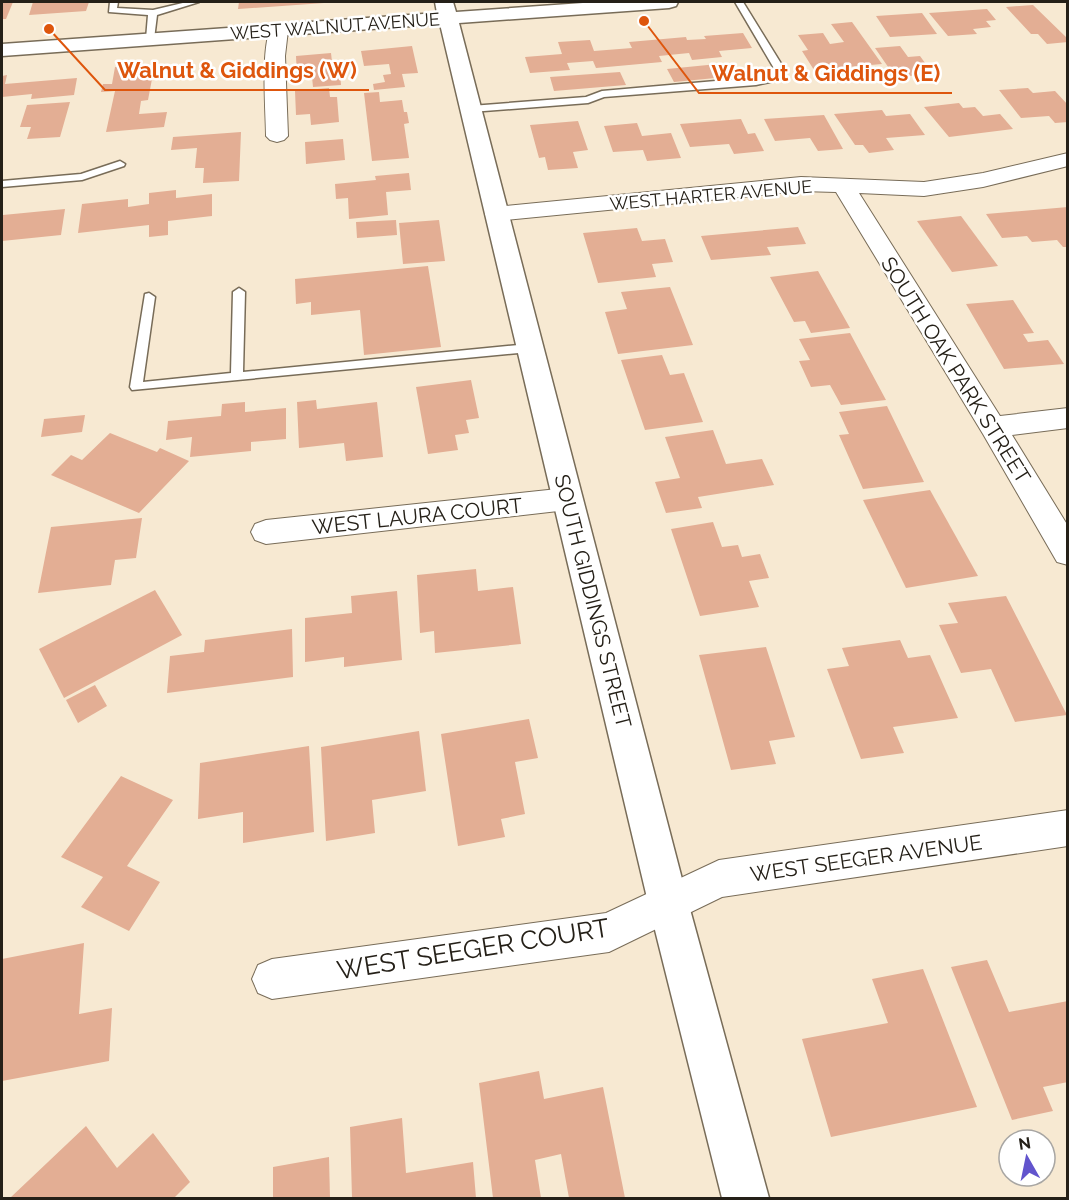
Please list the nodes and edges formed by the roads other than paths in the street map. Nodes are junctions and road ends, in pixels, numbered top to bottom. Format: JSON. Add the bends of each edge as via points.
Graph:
{"nodes":[{"id":1,"x":114,"y":2,"type":"edge"},
{"id":2,"x":195,"y":2,"type":"edge"},
{"id":3,"x":669,"y":2,"type":"edge"},
{"id":4,"x":739,"y":2,"type":"edge"},
{"id":5,"x":446,"y":10,"type":"edge"},
{"id":6,"x":153,"y":13,"type":"junction"},
{"id":7,"x":279,"y":30,"type":"junction"},
{"id":8,"x":150,"y":39,"type":"junction"},
{"id":9,"x":2,"y":50,"type":"edge"},
{"id":10,"x":471,"y":109,"type":"junction"},
{"id":11,"x":277,"y":136,"type":"dead end"},
{"id":12,"x":1068,"y":159,"type":"edge"},
{"id":13,"x":120,"y":164,"type":"dead end"},
{"id":14,"x":2,"y":184,"type":"edge"},
{"id":15,"x":844,"y":187,"type":"junction"},
{"id":16,"x":496,"y":214,"type":"junction"},
{"id":17,"x":239,"y":292,"type":"dead end"},
{"id":18,"x":149,"y":297,"type":"dead end"},
{"id":19,"x":529,"y":348,"type":"junction"},
{"id":20,"x":237,"y":377,"type":"junction"},
{"id":21,"x":1068,"y":418,"type":"edge"},
{"id":22,"x":993,"y":427,"type":"junction"},
{"id":23,"x":567,"y":499,"type":"junction"},
{"id":24,"x":266,"y":532,"type":"dead end"},
{"id":25,"x":1068,"y":553,"type":"edge"},
{"id":26,"x":1068,"y":828,"type":"edge"},
{"id":27,"x":668,"y":902,"type":"junction"},
{"id":28,"x":272,"y":980,"type":"dead end"},
{"id":29,"x":746,"y":1198,"type":"edge"}],
"edges":[{"from":1,"to":6,"type":"lane","via":[[112,10]]},
{"from":2,"to":6,"type":"lane"},
{"from":3,"to":5,"type":"street","name":"WEST WALNUT AVENUE"},
{"from":4,"to":10,"type":"lane","via":[[780,70],[776,78]]},
{"from":5,"to":7,"type":"street","name":"WEST WALNUT AVENUE"},
{"from":5,"to":10,"type":"street","name":"SOUTH GIDDINGS STREET"},
{"from":6,"to":8,"type":"lane"},
{"from":7,"to":8,"type":"street","name":"WEST WALNUT AVENUE"},
{"from":7,"to":11,"type":"street","via":[[275,56]]},
{"from":8,"to":9,"type":"street","name":"WEST WALNUT AVENUE"},
{"from":10,"to":16,"type":"street","name":"SOUTH GIDDINGS STREET"},
{"from":12,"to":15,"type":"street","name":"WEST HARTER AVENUE","via":[[983,180],[924,189]]},
{"from":13,"to":14,"type":"lane","via":[[82,177]]},
{"from":15,"to":16,"type":"street","name":"WEST HARTER AVENUE","via":[[801,184]]},
{"from":15,"to":22,"type":"street","name":"SOUTH OAK PARK STREET"},
{"from":16,"to":19,"type":"street","name":"SOUTH GIDDINGS STREET"},
{"from":17,"to":20,"type":"lane"},
{"from":18,"to":20,"type":"lane","via":[[136,387]]},
{"from":19,"to":20,"type":"lane"},
{"from":19,"to":23,"type":"street","name":"SOUTH GIDDINGS STREET"},
{"from":21,"to":22,"type":"street"},
{"from":22,"to":25,"type":"street","name":"SOUTH OAK PARK STREET"},
{"from":23,"to":24,"type":"street","name":"WEST LAURA COURT"},
{"from":23,"to":27,"type":"street","name":"SOUTH GIDDINGS STREET"},
{"from":26,"to":27,"type":"street","name":"WEST SEEGER AVENUE","via":[[719,879]]},
{"from":27,"to":28,"type":"street","name":"WEST SEEGER COURT","via":[[609,933]]},
{"from":27,"to":29,"type":"street","name":"SOUTH GIDDINGS STREET"}]}
